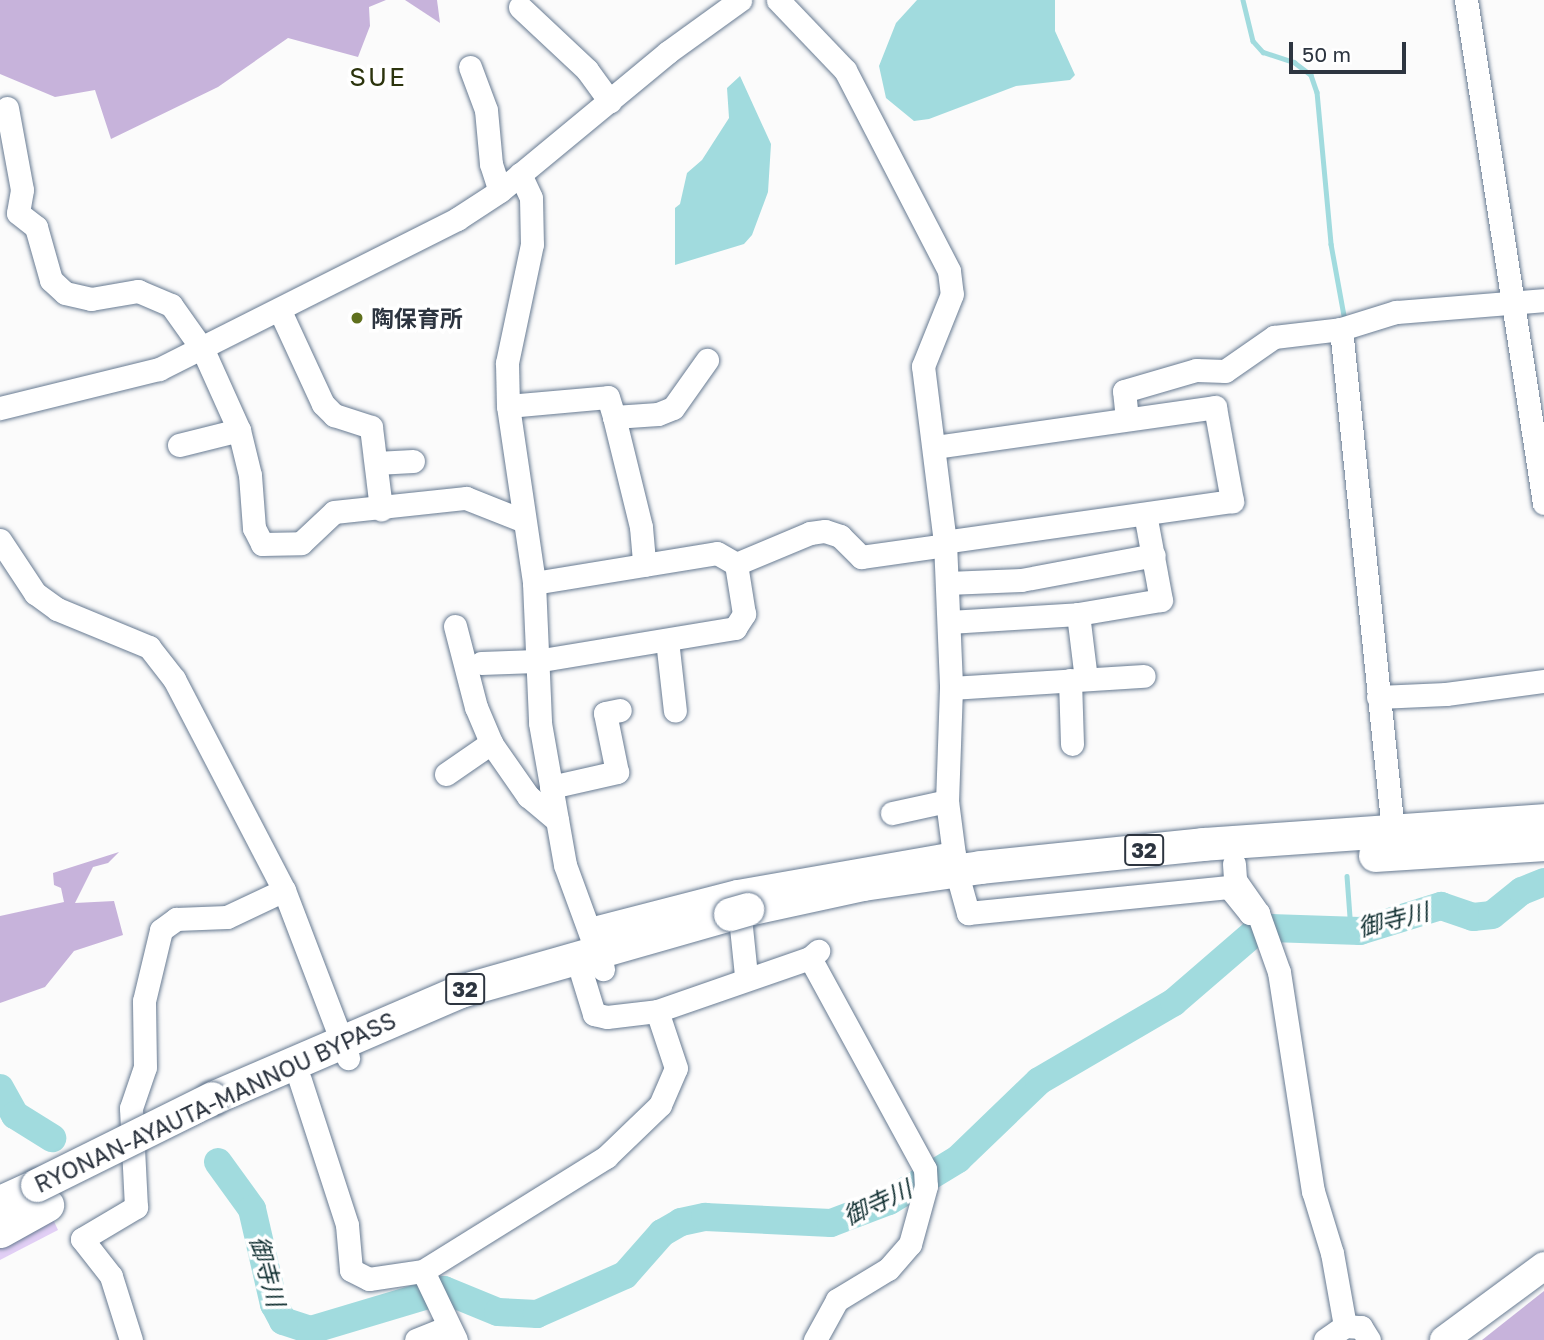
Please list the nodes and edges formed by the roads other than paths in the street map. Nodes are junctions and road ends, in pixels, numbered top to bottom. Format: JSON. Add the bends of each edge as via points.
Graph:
{"nodes":[{"id":1,"x":740,"y":0,"type":"edge"},
{"id":2,"x":778,"y":0,"type":"edge"},
{"id":3,"x":1466,"y":0,"type":"edge"},
{"id":4,"x":520,"y":7,"type":"dead end"},
{"id":5,"x":470,"y":67,"type":"dead end"},
{"id":6,"x":610,"y":103,"type":"junction"},
{"id":7,"x":7,"y":108,"type":"dead end"},
{"id":8,"x":8,"y":148,"type":"edge"},
{"id":9,"x":520,"y":174,"type":"junction"},
{"id":10,"x":500,"y":191,"type":"junction"},
{"id":11,"x":9,"y":214,"type":"edge"},
{"id":12,"x":1544,"y":300,"type":"edge"},
{"id":13,"x":1512,"y":303,"type":"junction"},
{"id":14,"x":280,"y":311,"type":"junction"},
{"id":15,"x":1340,"y":329,"type":"junction"},
{"id":16,"x":203,"y":351,"type":"junction"},
{"id":17,"x":707,"y":360,"type":"dead end"},
{"id":18,"x":508,"y":406,"type":"junction"},
{"id":19,"x":0,"y":408,"type":"edge"},
{"id":20,"x":614,"y":417,"type":"junction"},
{"id":21,"x":1128,"y":419,"type":"junction"},
{"id":22,"x":239,"y":430,"type":"junction"},
{"id":23,"x":179,"y":445,"type":"dead end"},
{"id":24,"x":935,"y":446,"type":"junction"},
{"id":25,"x":413,"y":461,"type":"dead end"},
{"id":26,"x":376,"y":463,"type":"junction"},
{"id":27,"x":1544,"y":503,"type":"edge"},
{"id":28,"x":381,"y":509,"type":"junction"},
{"id":29,"x":1144,"y":514,"type":"junction"},
{"id":30,"x":524,"y":522,"type":"junction"},
{"id":31,"x":0,"y":540,"type":"edge"},
{"id":32,"x":945,"y":543,"type":"junction"},
{"id":33,"x":1154,"y":555,"type":"junction"},
{"id":34,"x":736,"y":564,"type":"junction"},
{"id":35,"x":644,"y":565,"type":"junction"},
{"id":36,"x":534,"y":583,"type":"junction"},
{"id":37,"x":947,"y":583,"type":"junction"},
{"id":38,"x":1078,"y":614,"type":"junction"},
{"id":39,"x":949,"y":622,"type":"junction"},
{"id":40,"x":455,"y":626,"type":"dead end"},
{"id":41,"x":667,"y":640,"type":"junction"},
{"id":42,"x":536,"y":662,"type":"junction"},
{"id":43,"x":481,"y":663,"type":"dead end"},
{"id":44,"x":1144,"y":676,"type":"dead end"},
{"id":45,"x":1078,"y":680,"type":"junction"},
{"id":46,"x":1544,"y":681,"type":"edge"},
{"id":47,"x":951,"y":688,"type":"junction"},
{"id":48,"x":1383,"y":696,"type":"junction"},
{"id":49,"x":620,"y":710,"type":"dead end"},
{"id":50,"x":675,"y":711,"type":"dead end"},
{"id":51,"x":491,"y":743,"type":"junction"},
{"id":52,"x":1072,"y":744,"type":"dead end"},
{"id":53,"x":446,"y":774,"type":"dead end"},
{"id":54,"x":551,"y":787,"type":"junction"},
{"id":55,"x":947,"y":801,"type":"junction"},
{"id":56,"x":892,"y":813,"type":"dead end"},
{"id":57,"x":557,"y":820,"type":"junction"},
{"id":58,"x":1544,"y":820,"type":"edge"},
{"id":59,"x":1393,"y":831,"type":"junction"},
{"id":60,"x":1544,"y":844,"type":"edge"},
{"id":61,"x":1234,"y":864,"type":"junction"},
{"id":62,"x":958,"y":872,"type":"junction"},
{"id":63,"x":284,"y":890,"type":"junction"},
{"id":64,"x":739,"y":916,"type":"junction"},
{"id":65,"x":1260,"y":924,"type":"junction"},
{"id":66,"x":593,"y":956,"type":"junction"},
{"id":67,"x":747,"y":976,"type":"junction"},
{"id":68,"x":657,"y":1011,"type":"junction"},
{"id":69,"x":344,"y":1049,"type":"junction"},
{"id":70,"x":300,"y":1080,"type":"junction"},
{"id":71,"x":217,"y":1107,"type":"junction"},
{"id":72,"x":42,"y":1195,"type":"junction"},
{"id":73,"x":0,"y":1202,"type":"edge"},
{"id":74,"x":0,"y":1231,"type":"edge"},
{"id":75,"x":1544,"y":1266,"type":"edge"},
{"id":76,"x":430,"y":1285,"type":"junction"},
{"id":77,"x":1345,"y":1326,"type":"junction"},
{"id":78,"x":452,"y":1334,"type":"edge"},
{"id":79,"x":131,"y":1340,"type":"edge"},
{"id":80,"x":416,"y":1340,"type":"edge"},
{"id":81,"x":815,"y":1340,"type":"edge"},
{"id":82,"x":1325,"y":1340,"type":"edge"},
{"id":83,"x":1369,"y":1340,"type":"edge"},
{"id":84,"x":1444,"y":1340,"type":"edge"}],
"edges":[{"from":1,"to":6,"type":"street","via":[[668,52]]},
{"from":2,"to":24,"type":"street","via":[[845,70],[949,271],[952,294],[923,366]]},
{"from":3,"to":13,"type":"street"},
{"from":4,"to":6,"type":"street","via":[[587,70]]},
{"from":5,"to":10,"type":"street","via":[[486,110],[491,164]]},
{"from":6,"to":9,"type":"street"},
{"from":7,"to":8,"type":"street"},
{"from":8,"to":11,"type":"street","via":[[22,190]]},
{"from":9,"to":10,"type":"street"},
{"from":9,"to":18,"type":"street","via":[[531,198],[532,244],[507,363]]},
{"from":10,"to":14,"type":"street","via":[[457,219]]},
{"from":11,"to":16,"type":"street","via":[[36,227],[51,280],[65,293],[91,299],[138,291],[150,295],[171,305]]},
{"from":12,"to":13,"type":"street"},
{"from":13,"to":15,"type":"street","via":[[1396,312]]},
{"from":13,"to":27,"type":"street"},
{"from":14,"to":16,"type":"street"},
{"from":14,"to":26,"type":"street","via":[[323,404],[334,415],[371,427]]},
{"from":15,"to":21,"type":"street","via":[[1274,337],[1225,370],[1196,370],[1124,391]]},
{"from":15,"to":48,"type":"street"},
{"from":16,"to":19,"type":"street","via":[[159,369]]},
{"from":16,"to":22,"type":"street"},
{"from":17,"to":20,"type":"street","via":[[673,408],[658,415]]},
{"from":18,"to":20,"type":"street","via":[[608,397]]},
{"from":18,"to":30,"type":"street"},
{"from":20,"to":35,"type":"street","via":[[641,527]]},
{"from":21,"to":24,"type":"street"},
{"from":21,"to":29,"type":"street","via":[[1214,407],[1233,501]]},
{"from":22,"to":23,"type":"street"},
{"from":22,"to":28,"type":"street","via":[[250,475],[254,528],[262,544],[301,543],[334,512]]},
{"from":24,"to":32,"type":"street"},
{"from":25,"to":26,"type":"street"},
{"from":26,"to":28,"type":"street"},
{"from":28,"to":30,"type":"street","via":[[466,498]]},
{"from":29,"to":32,"type":"street"},
{"from":29,"to":33,"type":"street"},
{"from":30,"to":36,"type":"street"},
{"from":31,"to":63,"type":"street","via":[[35,593],[57,609],[133,638],[149,647],[164,665]]},
{"from":32,"to":34,"type":"street","via":[[861,557],[840,536],[824,531]]},
{"from":32,"to":37,"type":"street"},
{"from":33,"to":37,"type":"street","via":[[1021,580]]},
{"from":33,"to":38,"type":"street","via":[[1161,600]]},
{"from":34,"to":35,"type":"street","via":[[717,553]]},
{"from":34,"to":41,"type":"street","via":[[744,614],[740,625]]},
{"from":35,"to":36,"type":"street"},
{"from":36,"to":42,"type":"street"},
{"from":37,"to":39,"type":"street"},
{"from":38,"to":39,"type":"street"},
{"from":38,"to":45,"type":"street"},
{"from":39,"to":47,"type":"street"},
{"from":40,"to":51,"type":"street","via":[[476,707]]},
{"from":41,"to":42,"type":"street"},
{"from":41,"to":50,"type":"street"},
{"from":42,"to":43,"type":"street"},
{"from":42,"to":54,"type":"street"},
{"from":44,"to":45,"type":"street"},
{"from":45,"to":47,"type":"street"},
{"from":45,"to":52,"type":"street"},
{"from":46,"to":48,"type":"street","via":[[1446,694]]},
{"from":47,"to":55,"type":"street"},
{"from":48,"to":59,"type":"street"},
{"from":49,"to":54,"type":"street","via":[[605,713],[617,772]]},
{"from":51,"to":53,"type":"street"},
{"from":51,"to":57,"type":"street","via":[[528,796]]},
{"from":54,"to":57,"type":"street"},
{"from":55,"to":56,"type":"street"},
{"from":55,"to":62,"type":"street"},
{"from":57,"to":66,"type":"street"},
{"from":58,"to":59,"type":"highway","name":"RYONAN-AYAUTA-MANNOU BYPASS","number":"32"},
{"from":59,"to":62,"type":"highway","name":"RYONAN-AYAUTA-MANNOU BYPASS","number":"32","via":[[1203,844]]},
{"from":60,"to":61,"type":"highway","name":"RYONAN-AYAUTA-MANNOU BYPASS","number":"32"},
{"from":61,"to":62,"type":"highway","name":"RYONAN-AYAUTA-MANNOU BYPASS","number":"32"},
{"from":61,"to":65,"type":"street","via":[[1235,880]]},
{"from":62,"to":64,"type":"highway","name":"RYONAN-AYAUTA-MANNOU BYPASS","number":"32"},
{"from":62,"to":65,"type":"street","via":[[968,913],[1229,887]]},
{"from":63,"to":69,"type":"street"},
{"from":63,"to":79,"type":"street","via":[[227,916],[176,919],[161,930],[144,1001],[145,1068],[131,1108],[136,1207],[82,1239],[111,1276]]},
{"from":64,"to":66,"type":"highway","name":"RYONAN-AYAUTA-MANNOU BYPASS","number":"32"},
{"from":64,"to":66,"type":"street"},
{"from":64,"to":67,"type":"street"},
{"from":65,"to":77,"type":"street","via":[[1279,972],[1288,1013],[1308,1164],[1332,1253]]},
{"from":66,"to":68,"type":"street","via":[[594,1014]]},
{"from":66,"to":69,"type":"highway","name":"RYONAN-AYAUTA-MANNOU BYPASS","number":"32","via":[[469,1011]]},
{"from":67,"to":68,"type":"street"},
{"from":67,"to":81,"type":"street","via":[[814,954],[925,1178],[910,1244],[888,1269],[837,1300]]},
{"from":68,"to":76,"type":"street","via":[[676,1068],[660,1105],[606,1157]]},
{"from":69,"to":70,"type":"highway","name":"RYONAN-AYAUTA-MANNOU BYPASS","number":"32"},
{"from":69,"to":71,"type":"highway","name":"RYONAN-AYAUTA-MANNOU BYPASS","number":"32"},
{"from":70,"to":71,"type":"highway","name":"RYONAN-AYAUTA-MANNOU BYPASS","number":"32"},
{"from":70,"to":76,"type":"street","via":[[347,1225],[352,1270],[369,1279]]},
{"from":71,"to":72,"type":"highway","name":"RYONAN-AYAUTA-MANNOU BYPASS","number":"32","bridge":true},
{"from":72,"to":73,"type":"highway","name":"RYONAN-AYAUTA-MANNOU BYPASS","number":"32"},
{"from":72,"to":74,"type":"highway","name":"RYONAN-AYAUTA-MANNOU BYPASS","number":"32"},
{"from":75,"to":84,"type":"main road"},
{"from":76,"to":78,"type":"street"},
{"from":77,"to":82,"type":"street"},
{"from":77,"to":83,"type":"street","via":[[1362,1327]]},
{"from":78,"to":80,"type":"street"}]}
